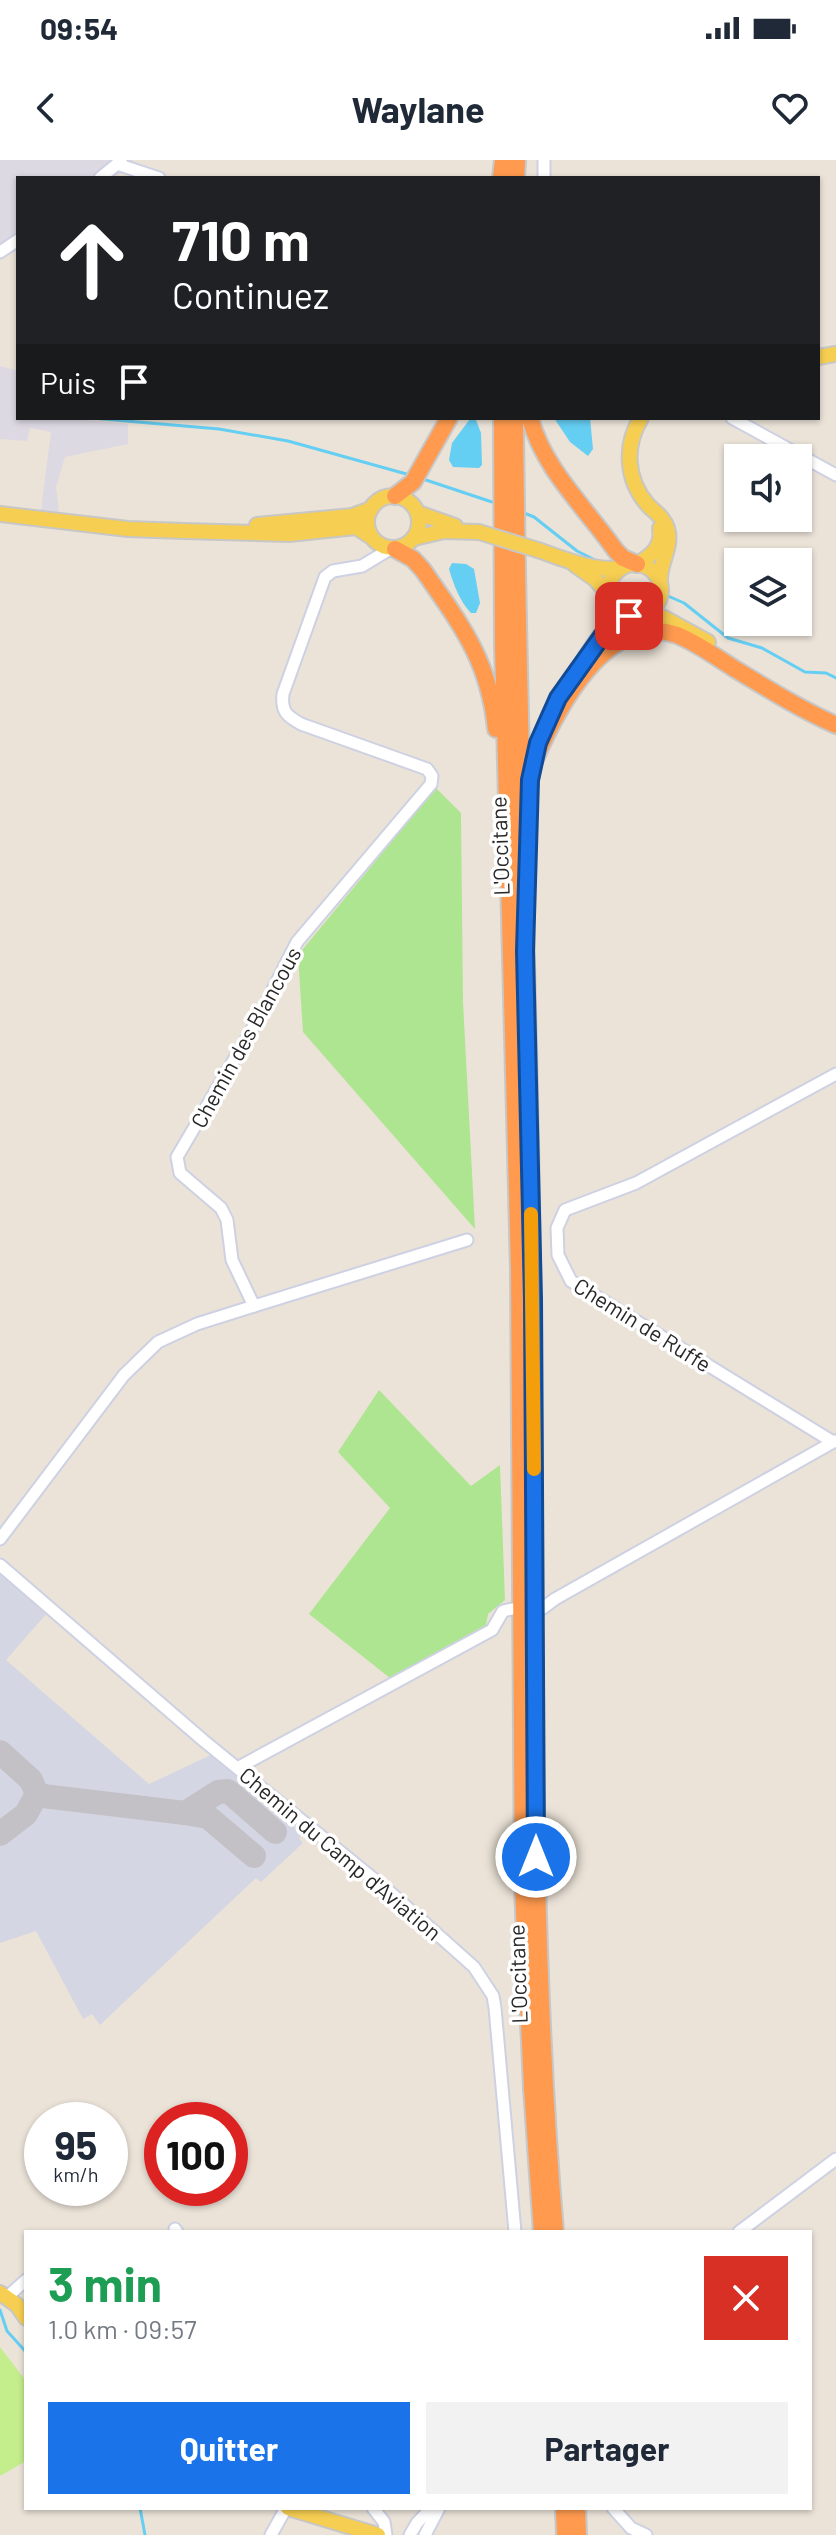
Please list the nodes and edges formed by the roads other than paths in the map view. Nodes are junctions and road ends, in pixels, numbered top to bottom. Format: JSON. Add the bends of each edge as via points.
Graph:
{"nodes":[{"id":1,"x":120,"y":162,"type":"edge"},
{"id":2,"x":102,"y":176,"type":"edge"},
{"id":3,"x":154,"y":176,"type":"edge"},
{"id":4,"x":448,"y":420,"type":"edge"},
{"id":5,"x":502,"y":420,"type":"edge"},
{"id":6,"x":515,"y":420,"type":"edge"},
{"id":7,"x":531,"y":420,"type":"edge"},
{"id":8,"x":640,"y":420,"type":"edge"},
{"id":9,"x":736,"y":420,"type":"edge"},
{"id":10,"x":836,"y":475,"type":"edge"},
{"id":11,"x":395,"y":496,"type":"junction"},
{"id":12,"x":371,"y":509,"type":"junction"},
{"id":13,"x":652,"y":509,"type":"junction"},
{"id":14,"x":418,"y":513,"type":"junction"},
{"id":15,"x":0,"y":514,"type":"edge"},
{"id":16,"x":216,"y":531,"type":"junction"},
{"id":17,"x":479,"y":532,"type":"junction"},
{"id":18,"x":370,"y":536,"type":"junction"},
{"id":19,"x":414,"y":538,"type":"junction"},
{"id":20,"x":392,"y":549,"type":"junction"},
{"id":21,"x":568,"y":560,"type":"junction"},
{"id":22,"x":362,"y":566,"type":"junction"},
{"id":23,"x":629,"y":566,"type":"junction"},
{"id":24,"x":661,"y":586,"type":"junction"},
{"id":25,"x":609,"y":595,"type":"junction"},
{"id":26,"x":647,"y":614,"type":"junction"},
{"id":27,"x":629,"y":616,"type":"junction"},
{"id":28,"x":709,"y":643,"type":"junction"},
{"id":29,"x":836,"y":723,"type":"edge"},
{"id":30,"x":532,"y":766,"type":"junction"},
{"id":31,"x":510,"y":921,"type":"junction"},
{"id":32,"x":525,"y":951,"type":"junction"},
{"id":33,"x":836,"y":1074,"type":"edge"},
{"id":34,"x":467,"y":1240,"type":"dead end"},
{"id":35,"x":254,"y":1306,"type":"junction"},
{"id":36,"x":834,"y":1441,"type":"edge"},
{"id":37,"x":0,"y":1539,"type":"edge"},
{"id":38,"x":0,"y":1565,"type":"edge"},
{"id":39,"x":543,"y":1608,"type":"dead end"},
{"id":40,"x":512,"y":1609,"type":"dead end"},
{"id":41,"x":239,"y":1767,"type":"junction"},
{"id":42,"x":836,"y":2159,"type":"edge"},
{"id":43,"x":515,"y":2230,"type":"edge"},
{"id":44,"x":542,"y":2230,"type":"edge"},
{"id":45,"x":555,"y":2230,"type":"edge"},
{"id":46,"x":742,"y":2230,"type":"edge"},
{"id":47,"x":24,"y":2281,"type":"edge"},
{"id":48,"x":3,"y":2295,"type":"edge"},
{"id":49,"x":24,"y":2315,"type":"edge"},
{"id":50,"x":286,"y":2510,"type":"edge"},
{"id":51,"x":294,"y":2510,"type":"edge"},
{"id":52,"x":375,"y":2510,"type":"edge"},
{"id":53,"x":429,"y":2510,"type":"edge"},
{"id":54,"x":438,"y":2510,"type":"edge"},
{"id":55,"x":564,"y":2510,"type":"edge"},
{"id":56,"x":577,"y":2510,"type":"edge"},
{"id":57,"x":615,"y":2510,"type":"edge"},
{"id":58,"x":271,"y":2535,"type":"edge"},
{"id":59,"x":378,"y":2535,"type":"edge"},
{"id":60,"x":386,"y":2535,"type":"edge"},
{"id":61,"x":410,"y":2535,"type":"edge"},
{"id":62,"x":425,"y":2535,"type":"edge"},
{"id":63,"x":565,"y":2535,"type":"edge"},
{"id":64,"x":578,"y":2535,"type":"edge"},
{"id":65,"x":646,"y":2535,"type":"edge"}],
"edges":[{"from":1,"to":2,"type":"street"},
{"from":1,"to":3,"type":"street"},
{"from":4,"to":11,"type":"highway","via":[[413,482]]},
{"from":5,"to":31,"type":"highway","name":"L'Occitane"},
{"from":6,"to":32,"type":"highway","name":"L'Occitane"},
{"from":7,"to":23,"type":"highway","via":[[555,470]]},
{"from":8,"to":13,"type":"main road","via":[[631,438],[630,472]]},
{"from":9,"to":10,"type":"street"},
{"from":11,"to":12,"type":"main road","via":[[381,499]]},
{"from":11,"to":14,"type":"main road","via":[[409,501]]},
{"from":12,"to":16,"type":"main road","via":[[352,516]]},
{"from":12,"to":18,"type":"main road"},
{"from":13,"to":23,"type":"main road","via":[[660,540],[651,555]]},
{"from":13,"to":24,"type":"main road","via":[[662,517],[670,539]]},
{"from":14,"to":17,"type":"main road"},
{"from":14,"to":19,"type":"main road"},
{"from":15,"to":16,"type":"main road","via":[[128,529]]},
{"from":16,"to":18,"type":"main road","via":[[289,534],[356,527]]},
{"from":17,"to":19,"type":"main road","via":[[444,531]]},
{"from":17,"to":21,"type":"main road","bridge":true},
{"from":18,"to":20,"type":"main road"},
{"from":18,"to":22,"type":"street"},
{"from":19,"to":20,"type":"main road"},
{"from":20,"to":22,"type":"street","name":"Chemin des Blancous"},
{"from":20,"to":31,"type":"highway","via":[[423,570],[468,637],[488,679]]},
{"from":21,"to":23,"type":"main road","via":[[607,569]]},
{"from":21,"to":25,"type":"main road"},
{"from":22,"to":35,"type":"street","name":"Chemin des Blancous","via":[[325,577],[282,708],[301,724],[427,769],[432,779],[297,942],[177,1157],[180,1173],[221,1208],[232,1260]]},
{"from":23,"to":24,"type":"main road","via":[[651,569]]},
{"from":23,"to":25,"type":"main road","via":[[611,579]]},
{"from":24,"to":26,"type":"main road","via":[[654,609]]},
{"from":24,"to":28,"type":"main road","via":[[673,611]]},
{"from":25,"to":27,"type":"main road","via":[[616,609]]},
{"from":26,"to":27,"type":"main road"},
{"from":26,"to":28,"type":"main road"},
{"from":27,"to":30,"type":"highway","via":[[610,625],[566,686],[546,722]]},
{"from":28,"to":29,"type":"main road"},
{"from":29,"to":30,"type":"highway","via":[[798,708],[677,635],[640,633],[599,657],[551,724]]},
{"from":30,"to":32,"type":"highway"},
{"from":31,"to":44,"type":"highway","name":"L'Occitane","via":[[519,1269],[523,1888]]},
{"from":32,"to":45,"type":"highway","name":"L'Occitane","via":[[536,1887]]},
{"from":33,"to":36,"type":"street","name":"Chemin de Ruffe","via":[[636,1183],[572,1206],[557,1228],[558,1255],[571,1281]]},
{"from":34,"to":35,"type":"street"},
{"from":35,"to":37,"type":"street","via":[[158,1342],[124,1375]]},
{"from":36,"to":39,"type":"street","name":"Chemin de Ruffe"},
{"from":38,"to":41,"type":"street","name":"Chemin du Camp d'Aviation"},
{"from":40,"to":41,"type":"street","via":[[503,1611],[492,1630],[455,1652]]},
{"from":41,"to":43,"type":"street","name":"Chemin du Camp d'Aviation","via":[[391,1893],[474,1967],[486,1985],[495,2008]]},
{"from":42,"to":46,"type":"street"},
{"from":47,"to":48,"type":"street"},
{"from":48,"to":49,"type":"main road"},
{"from":50,"to":58,"type":"street"},
{"from":51,"to":59,"type":"main road"},
{"from":52,"to":60,"type":"street"},
{"from":53,"to":61,"type":"street"},
{"from":54,"to":62,"type":"street"},
{"from":55,"to":63,"type":"highway"},
{"from":56,"to":64,"type":"highway"},
{"from":57,"to":65,"type":"street"}]}
